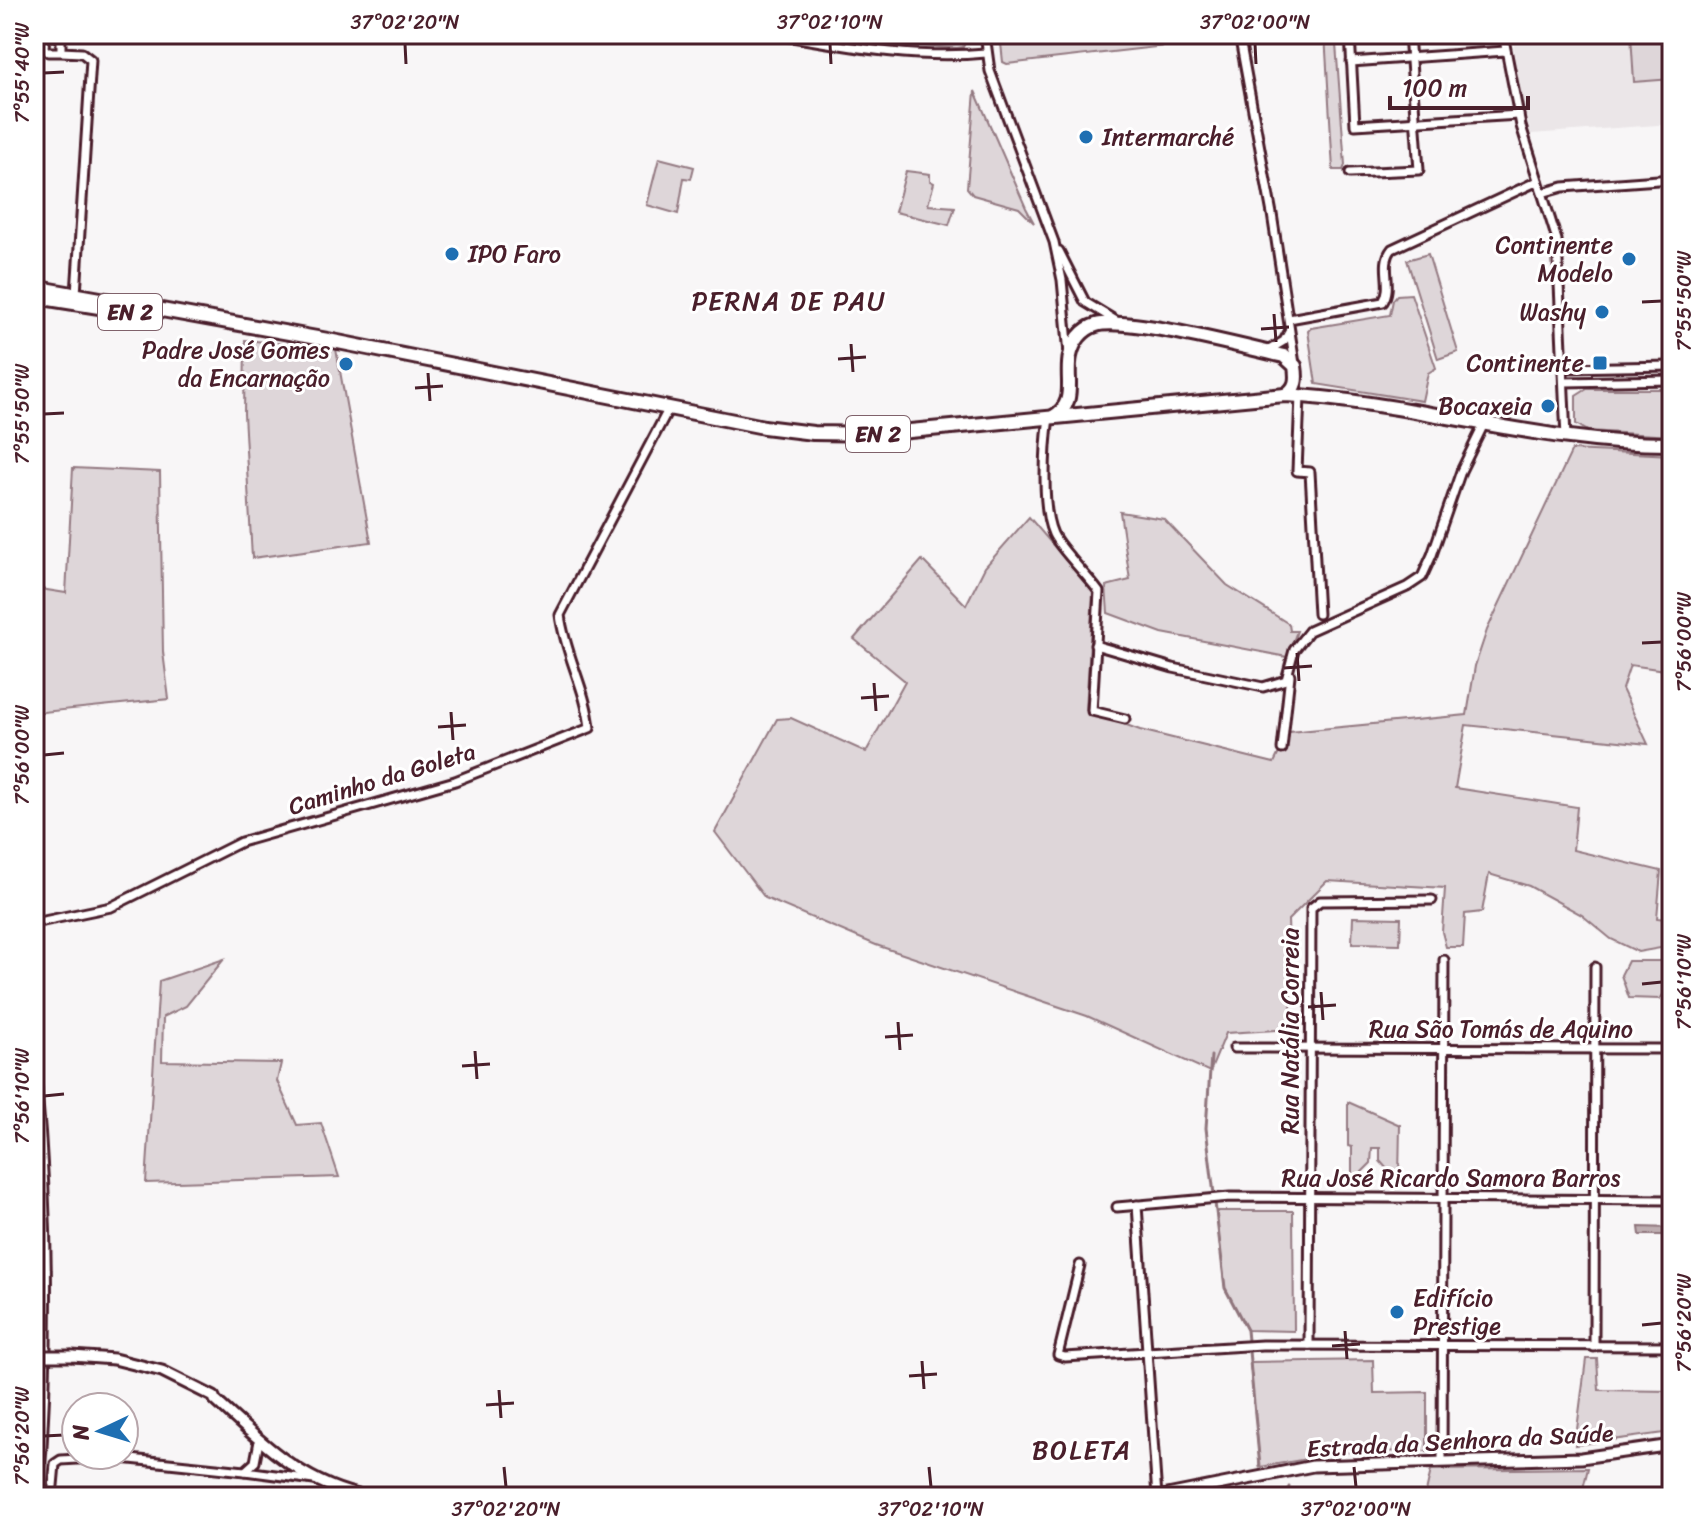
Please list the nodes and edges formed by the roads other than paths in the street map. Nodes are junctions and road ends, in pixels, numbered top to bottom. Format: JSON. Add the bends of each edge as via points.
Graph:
{"nodes":[{"id":1,"x":774,"y":34,"type":"edge"},
{"id":2,"x":985,"y":34,"type":"edge"},
{"id":3,"x":1239,"y":34,"type":"edge"},
{"id":4,"x":1350,"y":34,"type":"edge"},
{"id":5,"x":1409,"y":34,"type":"edge"},
{"id":6,"x":1503,"y":34,"type":"edge"},
{"id":7,"x":1505,"y":51,"type":"junction"},
{"id":8,"x":61,"y":52,"type":"dead end"},
{"id":9,"x":986,"y":53,"type":"junction"},
{"id":10,"x":1410,"y":58,"type":"junction"},
{"id":11,"x":1351,"y":62,"type":"junction"},
{"id":12,"x":1519,"y":115,"type":"junction"},
{"id":13,"x":1415,"y":122,"type":"junction"},
{"id":14,"x":1350,"y":173,"type":"dead end"},
{"id":15,"x":1672,"y":179,"type":"edge"},
{"id":16,"x":1538,"y":181,"type":"junction"},
{"id":17,"x":1542,"y":193,"type":"junction"},
{"id":18,"x":1054,"y":242,"type":"junction"},
{"id":19,"x":34,"y":287,"type":"edge"},
{"id":20,"x":76,"y":294,"type":"junction"},
{"id":21,"x":34,"y":296,"type":"edge"},
{"id":22,"x":227,"y":322,"type":"junction"},
{"id":23,"x":1118,"y":322,"type":"junction"},
{"id":24,"x":1289,"y":323,"type":"junction"},
{"id":25,"x":1266,"y":352,"type":"junction"},
{"id":26,"x":1069,"y":358,"type":"junction"},
{"id":27,"x":1672,"y":366,"type":"edge"},
{"id":28,"x":1295,"y":368,"type":"junction"},
{"id":29,"x":1563,"y":368,"type":"junction"},
{"id":30,"x":1672,"y":380,"type":"edge"},
{"id":31,"x":1564,"y":382,"type":"junction"},
{"id":32,"x":1285,"y":395,"type":"junction"},
{"id":33,"x":1300,"y":396,"type":"junction"},
{"id":34,"x":1069,"y":397,"type":"junction"},
{"id":35,"x":1316,"y":398,"type":"junction"},
{"id":36,"x":669,"y":408,"type":"junction"},
{"id":37,"x":1086,"y":414,"type":"junction"},
{"id":38,"x":1051,"y":417,"type":"junction"},
{"id":39,"x":1484,"y":424,"type":"junction"},
{"id":40,"x":1566,"y":438,"type":"junction"},
{"id":41,"x":1672,"y":444,"type":"edge"},
{"id":42,"x":1318,"y":614,"type":"dead end"},
{"id":43,"x":1095,"y":645,"type":"junction"},
{"id":44,"x":1290,"y":670,"type":"junction"},
{"id":45,"x":1125,"y":719,"type":"dead end"},
{"id":46,"x":1282,"y":749,"type":"dead end"},
{"id":47,"x":1432,"y":900,"type":"dead end"},
{"id":48,"x":36,"y":922,"type":"edge"},
{"id":49,"x":1444,"y":960,"type":"dead end"},
{"id":50,"x":1595,"y":967,"type":"dead end"},
{"id":51,"x":1234,"y":1048,"type":"dead end"},
{"id":52,"x":1310,"y":1049,"type":"junction"},
{"id":53,"x":1444,"y":1049,"type":"junction"},
{"id":54,"x":1672,"y":1049,"type":"edge"},
{"id":55,"x":1595,"y":1050,"type":"junction"},
{"id":56,"x":34,"y":1084,"type":"edge"},
{"id":57,"x":1309,"y":1197,"type":"junction"},
{"id":58,"x":1443,"y":1199,"type":"junction"},
{"id":59,"x":1594,"y":1199,"type":"junction"},
{"id":60,"x":1672,"y":1200,"type":"edge"},
{"id":61,"x":1137,"y":1205,"type":"junction"},
{"id":62,"x":1117,"y":1207,"type":"dead end"},
{"id":63,"x":1080,"y":1265,"type":"dead end"},
{"id":64,"x":1309,"y":1345,"type":"junction"},
{"id":65,"x":1443,"y":1346,"type":"junction"},
{"id":66,"x":1672,"y":1346,"type":"edge"},
{"id":67,"x":1594,"y":1347,"type":"junction"},
{"id":68,"x":1147,"y":1352,"type":"junction"},
{"id":69,"x":34,"y":1356,"type":"edge"},
{"id":70,"x":259,"y":1441,"type":"junction"},
{"id":71,"x":1672,"y":1445,"type":"edge"},
{"id":72,"x":1442,"y":1461,"type":"junction"},
{"id":73,"x":245,"y":1471,"type":"junction"},
{"id":74,"x":317,"y":1480,"type":"junction"},
{"id":75,"x":36,"y":1497,"type":"edge"},
{"id":76,"x":52,"y":1497,"type":"edge"},
{"id":77,"x":368,"y":1497,"type":"edge"},
{"id":78,"x":1157,"y":1497,"type":"edge"}],
"edges":[{"from":1,"to":9,"type":"street","via":[[886,53]]},
{"from":2,"to":9,"type":"street"},
{"from":3,"to":24,"type":"street"},
{"from":4,"to":11,"type":"street"},
{"from":5,"to":10,"type":"street"},
{"from":6,"to":7,"type":"street"},
{"from":7,"to":10,"type":"street"},
{"from":7,"to":12,"type":"street"},
{"from":8,"to":20,"type":"street","via":[[82,53],[91,60]]},
{"from":9,"to":18,"type":"street"},
{"from":10,"to":11,"type":"street"},
{"from":10,"to":13,"type":"street"},
{"from":11,"to":13,"type":"street","via":[[1355,125]]},
{"from":12,"to":13,"type":"street"},
{"from":12,"to":16,"type":"street"},
{"from":13,"to":14,"type":"street","via":[[1419,170]]},
{"from":15,"to":17,"type":"street"},
{"from":16,"to":17,"type":"street"},
{"from":16,"to":24,"type":"street","via":[[1392,249],[1383,302]]},
{"from":17,"to":29,"type":"street","via":[[1557,240]]},
{"from":18,"to":23,"type":"street","via":[[1085,302]]},
{"from":18,"to":26,"type":"street"},
{"from":19,"to":20,"type":"main road","number":"EN 2"},
{"from":20,"to":22,"type":"main road","number":"EN 2"},
{"from":21,"to":22,"type":"main road","number":"EN 2"},
{"from":22,"to":36,"type":"main road","number":"EN 2"},
{"from":23,"to":25,"type":"main road"},
{"from":23,"to":26,"type":"main road","via":[[1089,328],[1073,343]]},
{"from":24,"to":25,"type":"street","via":[[1284,341]]},
{"from":24,"to":28,"type":"street"},
{"from":25,"to":28,"type":"main road","via":[[1284,356]]},
{"from":26,"to":34,"type":"main road"},
{"from":27,"to":29,"type":"street"},
{"from":28,"to":32,"type":"main road","via":[[1296,384]]},
{"from":28,"to":35,"type":"main road"},
{"from":29,"to":31,"type":"street"},
{"from":30,"to":31,"type":"street"},
{"from":31,"to":40,"type":"street"},
{"from":32,"to":33,"type":"main road","number":"EN 2"},
{"from":32,"to":37,"type":"main road","number":"EN 2"},
{"from":33,"to":35,"type":"main road","number":"EN 2"},
{"from":33,"to":42,"type":"street","via":[[1297,471],[1310,472]]},
{"from":34,"to":37,"type":"main road"},
{"from":34,"to":38,"type":"main road","via":[[1064,410]]},
{"from":35,"to":39,"type":"main road","number":"EN 2"},
{"from":36,"to":38,"type":"main road","number":"EN 2","via":[[777,429],[855,435]]},
{"from":36,"to":48,"type":"street","name":"Caminho da Goleta","via":[[560,615],[590,728],[455,781],[241,842],[111,907]]},
{"from":37,"to":38,"type":"main road","number":"EN 2"},
{"from":38,"to":43,"type":"street","via":[[1046,440],[1053,535],[1099,592]]},
{"from":39,"to":40,"type":"main road","number":"EN 2"},
{"from":39,"to":44,"type":"street","via":[[1422,577],[1309,631],[1294,650]]},
{"from":40,"to":41,"type":"main road","number":"EN 2"},
{"from":43,"to":44,"type":"street","via":[[1263,687],[1286,680]]},
{"from":43,"to":45,"type":"street","via":[[1092,711]]},
{"from":44,"to":46,"type":"street"},
{"from":47,"to":52,"type":"street","name":"Rua Natália Correia","via":[[1320,901],[1311,908]]},
{"from":49,"to":53,"type":"street"},
{"from":50,"to":55,"type":"street"},
{"from":51,"to":52,"type":"street","name":"Rua São Tomás de Aquino"},
{"from":52,"to":53,"type":"street","name":"Rua São Tomás de Aquino"},
{"from":52,"to":57,"type":"street","name":"Rua Natália Correia"},
{"from":53,"to":55,"type":"street","name":"Rua São Tomás de Aquino"},
{"from":53,"to":58,"type":"street"},
{"from":54,"to":55,"type":"street","name":"Rua São Tomás de Aquino"},
{"from":55,"to":59,"type":"street"},
{"from":56,"to":75,"type":"main road","via":[[44,1261]]},
{"from":57,"to":58,"type":"street","name":"Rua José Ricardo Samora Barros"},
{"from":57,"to":61,"type":"street","name":"Rua José Ricardo Samora Barros"},
{"from":57,"to":64,"type":"street","name":"Rua Natália Correia"},
{"from":58,"to":59,"type":"street","name":"Rua José Ricardo Samora Barros"},
{"from":58,"to":65,"type":"street"},
{"from":59,"to":60,"type":"street","name":"Rua José Ricardo Samora Barros"},
{"from":59,"to":67,"type":"street"},
{"from":61,"to":62,"type":"street","name":"Rua José Ricardo Samora Barros"},
{"from":61,"to":68,"type":"street"},
{"from":63,"to":68,"type":"street","via":[[1058,1355]]},
{"from":64,"to":65,"type":"street"},
{"from":64,"to":68,"type":"street"},
{"from":65,"to":67,"type":"street"},
{"from":65,"to":72,"type":"street"},
{"from":66,"to":67,"type":"street"},
{"from":68,"to":78,"type":"street"},
{"from":69,"to":70,"type":"street","bridge":true,"via":[[114,1359],[162,1371],[214,1397]]},
{"from":70,"to":73,"type":"street","via":[[255,1462]]},
{"from":70,"to":74,"type":"street"},
{"from":71,"to":72,"type":"street","name":"Estrada da Senhora da Saúde","via":[[1581,1458]]},
{"from":72,"to":78,"type":"street","name":"Estrada da Senhora da Saúde","via":[[1313,1466]]},
{"from":73,"to":74,"type":"street"},
{"from":73,"to":76,"type":"street","via":[[123,1458],[61,1460],[55,1464]]},
{"from":74,"to":77,"type":"street"}]}
